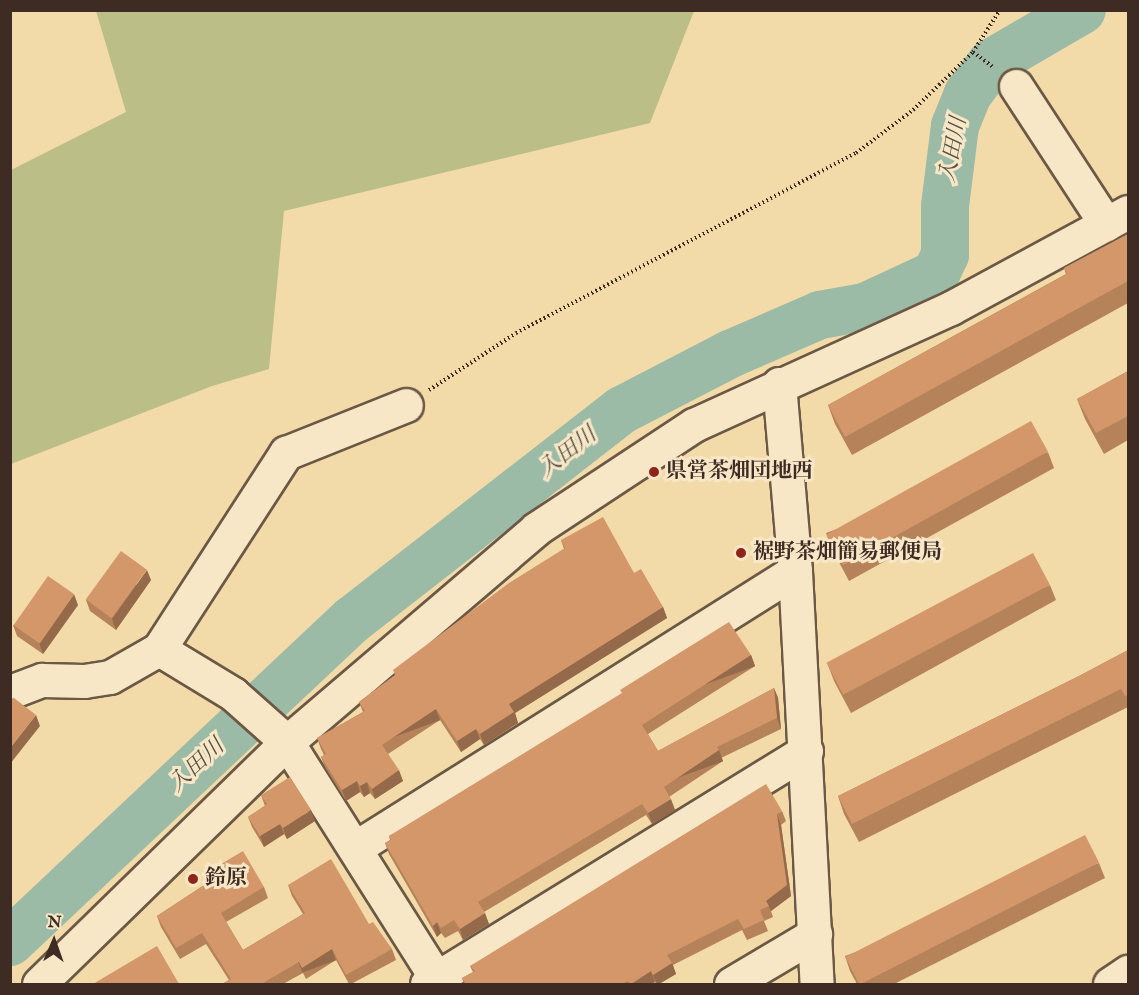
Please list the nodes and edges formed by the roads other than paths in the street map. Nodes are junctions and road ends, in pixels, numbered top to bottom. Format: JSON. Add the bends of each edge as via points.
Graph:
{"nodes":[{"id":1,"x":1016,"y":86,"type":"dead end"},
{"id":2,"x":1117,"y":218,"type":"edge"},
{"id":3,"x":779,"y":384,"type":"junction"},
{"id":4,"x":406,"y":405,"type":"road end"},
{"id":5,"x":795,"y":571,"type":"junction"},
{"id":6,"x":159,"y":649,"type":"junction"},
{"id":7,"x":10,"y":692,"type":"edge"},
{"id":8,"x":287,"y":742,"type":"junction"},
{"id":9,"x":806,"y":751,"type":"junction"},
{"id":10,"x":355,"y":848,"type":"junction"},
{"id":11,"x":815,"y":934,"type":"junction"},
{"id":12,"x":1128,"y":972,"type":"edge"},
{"id":13,"x":434,"y":982,"type":"edge"},
{"id":14,"x":39,"y":984,"type":"edge"},
{"id":15,"x":731,"y":984,"type":"edge"},
{"id":16,"x":817,"y":984,"type":"edge"},
{"id":17,"x":1110,"y":984,"type":"edge"}],
"edges":[{"from":1,"to":2,"type":"street"},
{"from":2,"to":3,"type":"street","via":[[951,308]]},
{"from":3,"to":5,"type":"street"},
{"from":3,"to":8,"type":"street","via":[[693,425],[536,529]]},
{"from":4,"to":6,"type":"street","via":[[286,453]]},
{"from":5,"to":9,"type":"street"},
{"from":5,"to":10,"type":"street"},
{"from":6,"to":7,"type":"street","via":[[110,677],[42,680]]},
{"from":6,"to":8,"type":"street","via":[[233,694]]},
{"from":8,"to":10,"type":"street"},
{"from":8,"to":14,"type":"street"},
{"from":9,"to":11,"type":"street"},
{"from":9,"to":13,"type":"street"},
{"from":10,"to":13,"type":"street"},
{"from":11,"to":15,"type":"street"},
{"from":11,"to":16,"type":"street"},
{"from":12,"to":17,"type":"street"}]}
